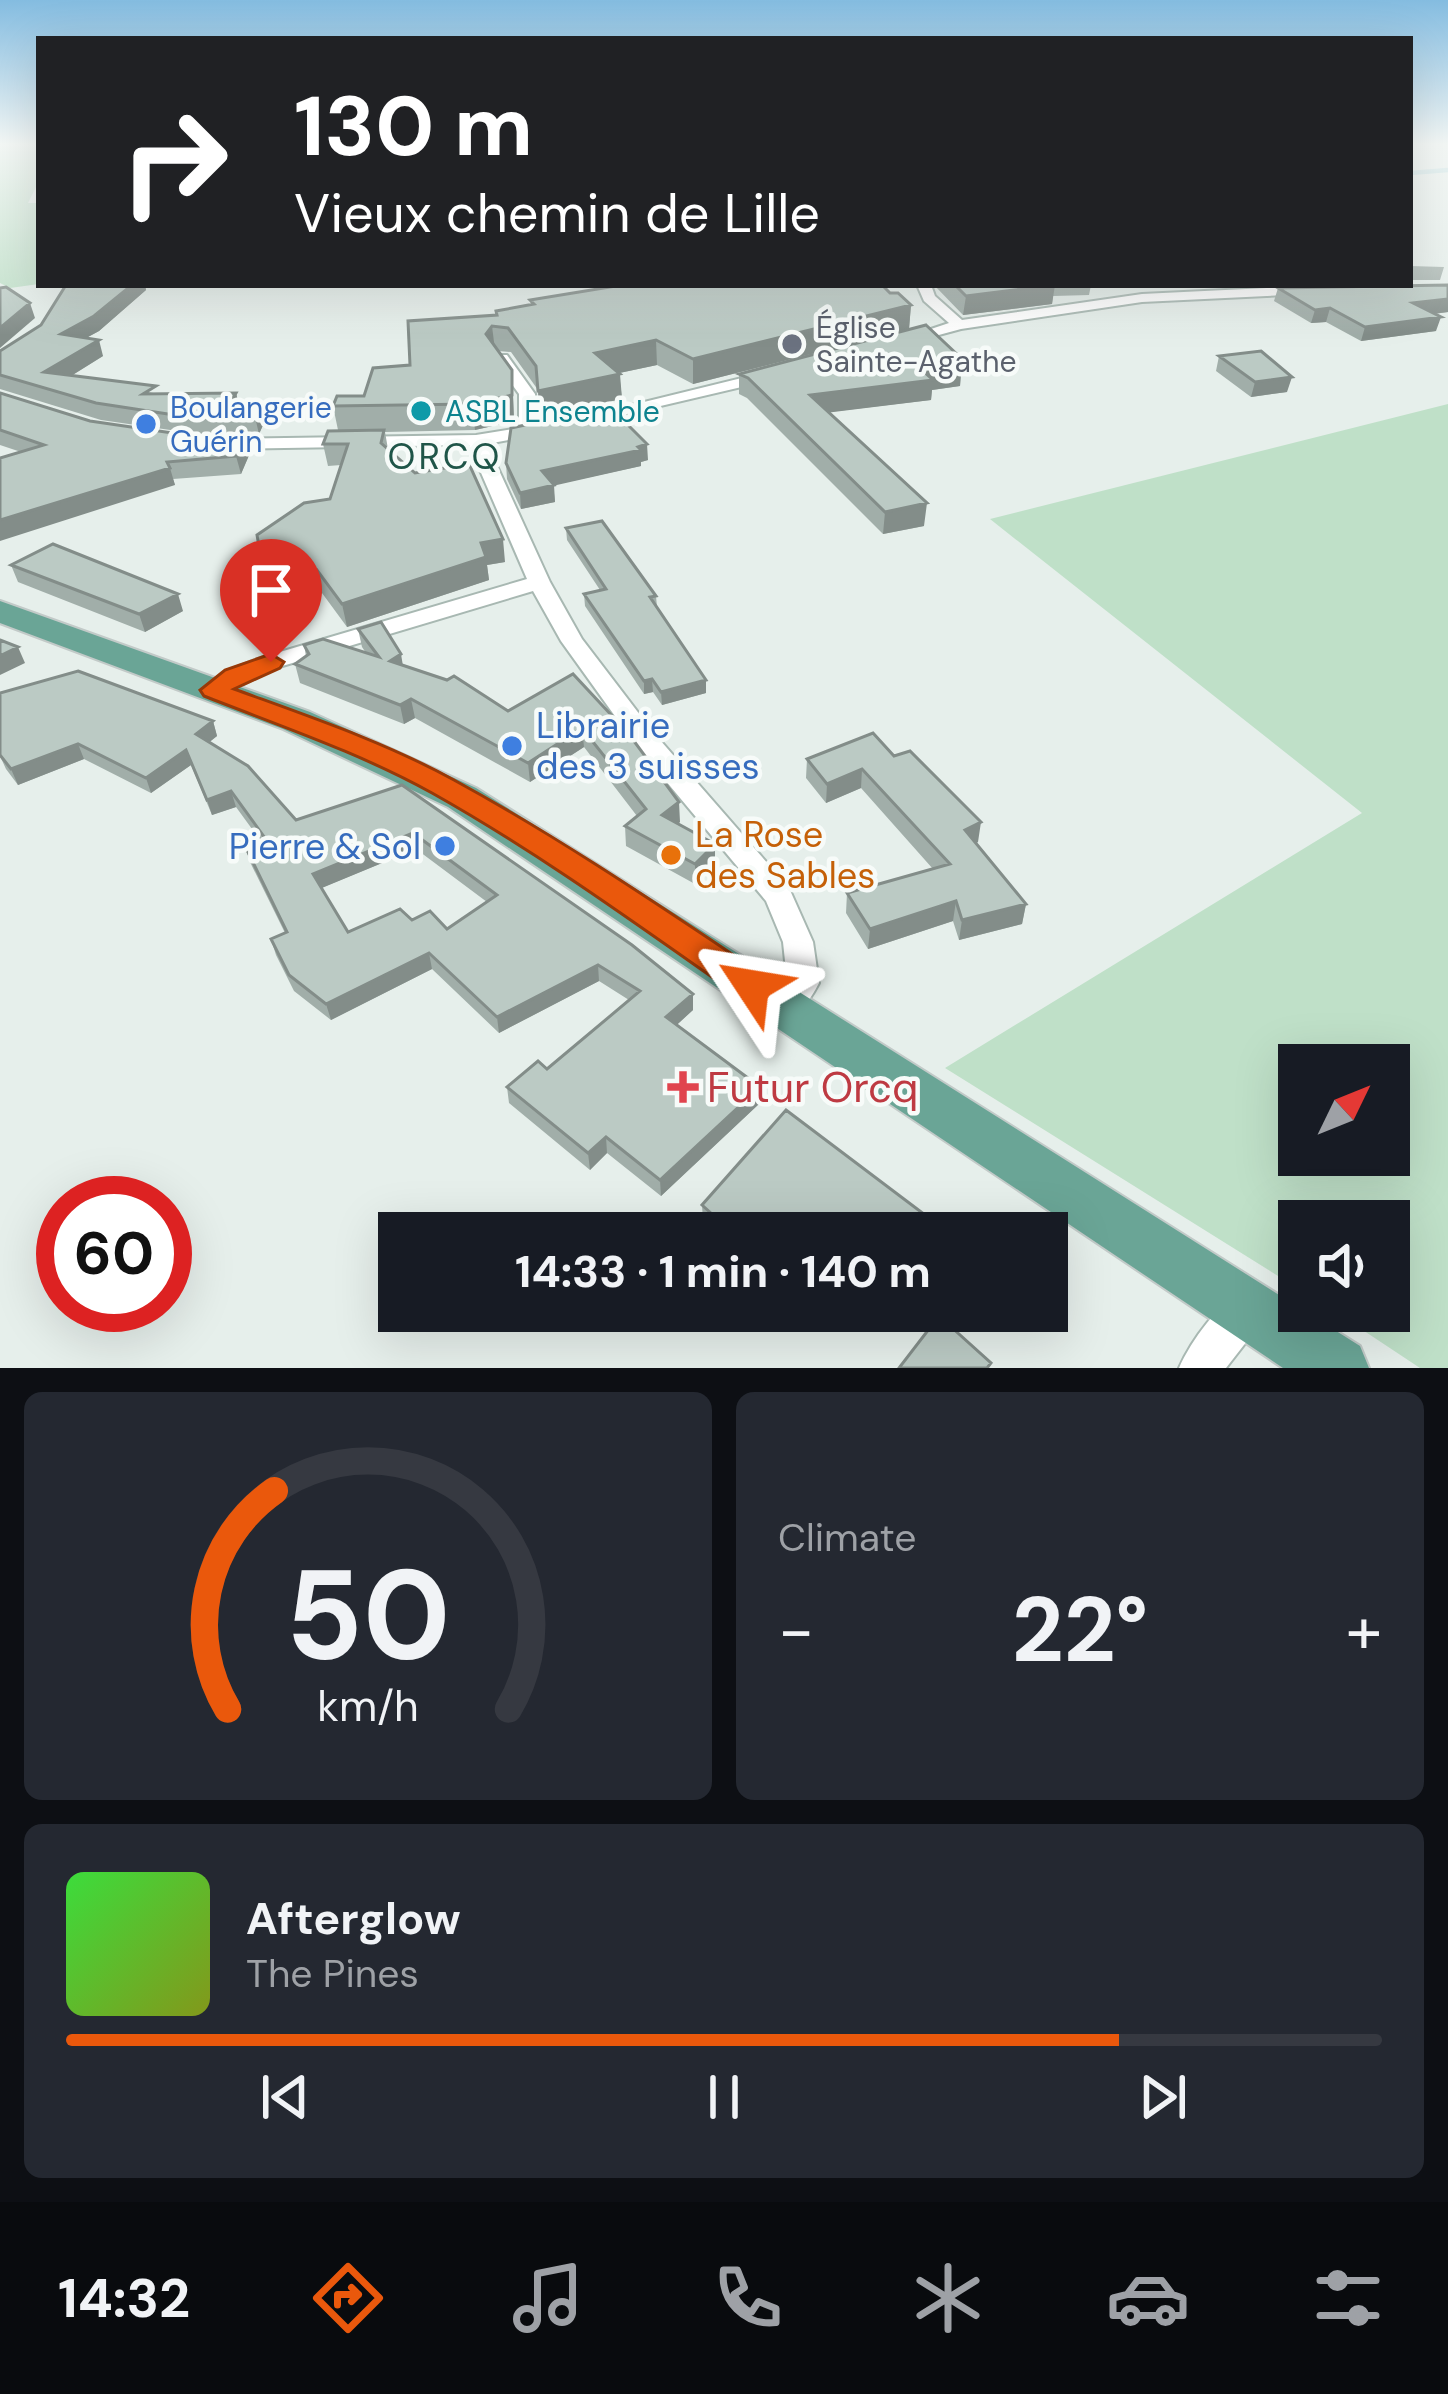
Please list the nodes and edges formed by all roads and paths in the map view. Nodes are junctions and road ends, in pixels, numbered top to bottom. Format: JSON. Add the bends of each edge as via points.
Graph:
{"nodes":[{"id":1,"x":925,"y":288,"type":"edge"},
{"id":2,"x":1322,"y":290,"type":"edge"},
{"id":3,"x":959,"y":326,"type":"junction"},
{"id":4,"x":892,"y":346,"type":"edge"},
{"id":5,"x":501,"y":358,"type":"edge"},
{"id":6,"x":779,"y":374,"type":"edge"},
{"id":7,"x":574,"y":422,"type":"edge"},
{"id":8,"x":551,"y":427,"type":"edge"},
{"id":9,"x":528,"y":432,"type":"junction"},
{"id":10,"x":476,"y":440,"type":"junction"},
{"id":11,"x":199,"y":444,"type":"edge"},
{"id":12,"x":539,"y":582,"type":"junction"},
{"id":13,"x":0,"y":611,"type":"edge"},
{"id":14,"x":213,"y":690,"type":"junction"},
{"id":15,"x":784,"y":1006,"type":"junction"},
{"id":16,"x":1248,"y":1307,"type":"junction"},
{"id":17,"x":1200,"y":1368,"type":"edge"},
{"id":18,"x":1338,"y":1368,"type":"edge"}],
"edges":[{"from":1,"to":3,"type":"street"},
{"from":2,"to":3,"type":"street","via":[[1142,298]]},
{"from":3,"to":4,"type":"street"},
{"from":5,"to":9,"type":"street","via":[[526,394]]},
{"from":6,"to":7,"type":"street"},
{"from":8,"to":9,"type":"street"},
{"from":9,"to":10,"type":"street"},
{"from":10,"to":11,"type":"street"},
{"from":10,"to":12,"type":"street"},
{"from":12,"to":14,"type":"street","via":[[271,662]]},
{"from":12,"to":15,"type":"street","via":[[644,738],[779,896],[803,982]]},
{"from":13,"to":14,"type":"main road"},
{"from":14,"to":15,"type":"main road","via":[[461,796]]},
{"from":15,"to":16,"type":"main road"},
{"from":16,"to":17,"type":"street"},
{"from":16,"to":18,"type":"main road"}]}
